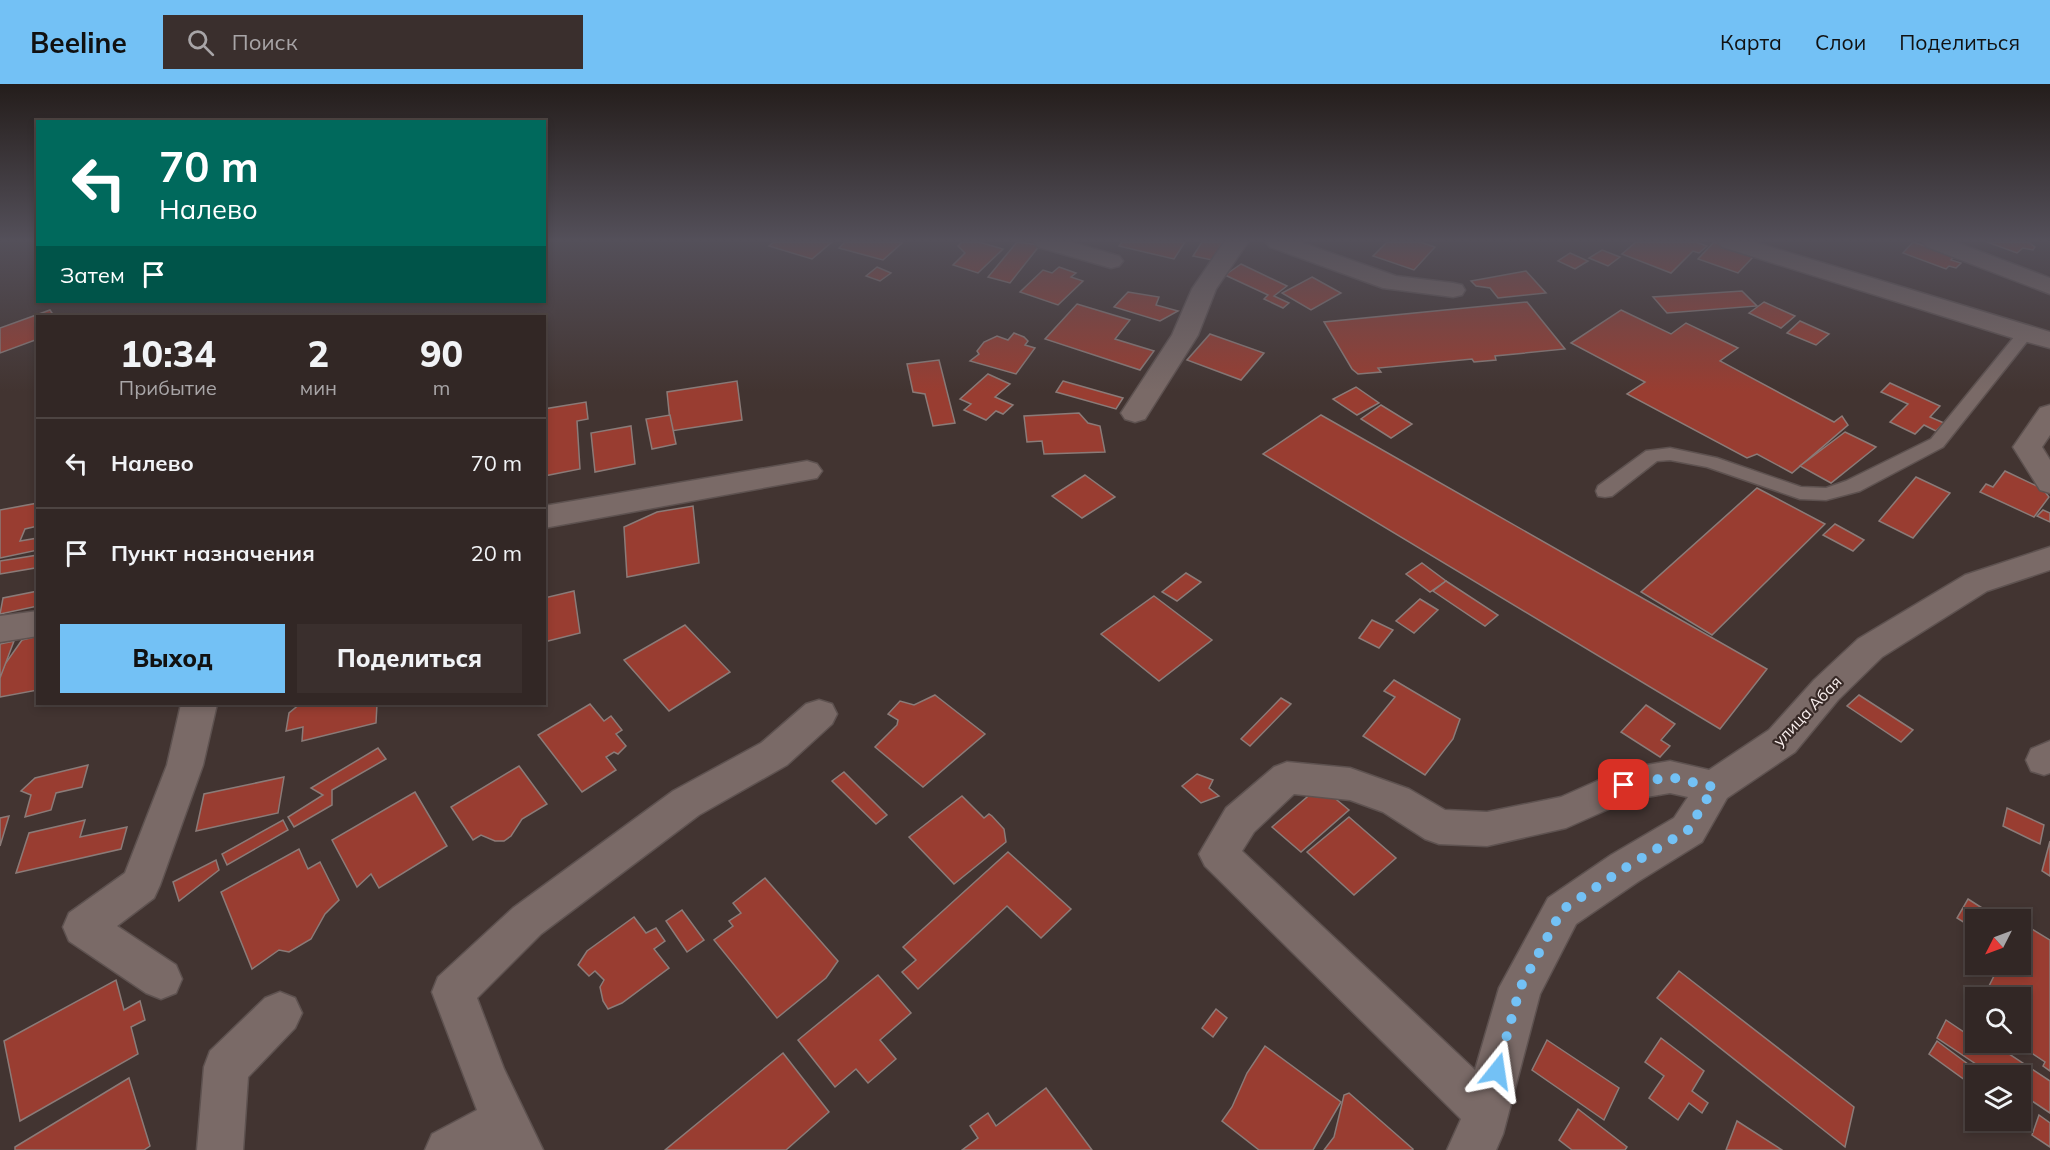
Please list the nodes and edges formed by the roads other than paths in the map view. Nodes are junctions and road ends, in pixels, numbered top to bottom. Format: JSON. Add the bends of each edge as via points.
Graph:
{"nodes":[{"id":1,"x":1203,"y":292,"type":"edge"},
{"id":2,"x":1890,"y":292,"type":"edge"},
{"id":3,"x":2025,"y":334,"type":"junction"},
{"id":4,"x":2050,"y":340,"type":"edge"},
{"id":5,"x":1135,"y":413,"type":"dead end"},
{"id":6,"x":2050,"y":414,"type":"edge"},
{"id":7,"x":807,"y":471,"type":"dead end"},
{"id":8,"x":2050,"y":483,"type":"edge"},
{"id":9,"x":1605,"y":491,"type":"dead end"},
{"id":10,"x":546,"y":517,"type":"edge"},
{"id":11,"x":2050,"y":558,"type":"edge"},
{"id":12,"x":36,"y":623,"type":"edge"},
{"id":13,"x":0,"y":629,"type":"edge"},
{"id":14,"x":198,"y":705,"type":"edge"},
{"id":15,"x":819,"y":714,"type":"dead end"},
{"id":16,"x":1714,"y":787,"type":"junction"},
{"id":17,"x":161,"y":979,"type":"dead end"},
{"id":18,"x":279,"y":1013,"type":"dead end"},
{"id":19,"x":1486,"y":1112,"type":"junction"},
{"id":20,"x":513,"y":1135,"type":"edge"},
{"id":21,"x":220,"y":1150,"type":"edge"},
{"id":22,"x":448,"y":1150,"type":"edge"},
{"id":23,"x":1470,"y":1150,"type":"edge"}],
"edges":[{"from":1,"to":5,"type":"street","via":[[1185,335]]},
{"from":2,"to":3,"type":"street"},
{"from":3,"to":4,"type":"street"},
{"from":3,"to":9,"type":"lane","via":[[1937,443],[1853,486],[1826,494],[1800,493],[1710,462],[1670,454],[1652,455]]},
{"from":6,"to":8,"type":"street","via":[[2027,447]]},
{"from":7,"to":10,"type":"street"},
{"from":11,"to":16,"type":"street","name":"улица Абая","via":[[1976,583],[1870,648],[1826,690],[1782,741]]},
{"from":12,"to":13,"type":"street"},
{"from":14,"to":17,"type":"street","via":[[185,765],[140,885],[83,927]]},
{"from":15,"to":20,"type":"street","via":[[774,754],[686,803],[527,921],[453,992],[486,1081]]},
{"from":16,"to":19,"type":"street","name":"улица Абая","via":[[1688,830],[1562,910],[1520,988]]},
{"from":16,"to":19,"type":"street","via":[[1670,777],[1624,785],[1566,812],[1487,829],[1439,827],[1396,800],[1350,784],[1287,778],[1240,820],[1220,854]]},
{"from":18,"to":21,"type":"street","via":[[226,1068]]},
{"from":19,"to":23,"type":"street","name":"улица Абая","via":[[1480,1134]]},
{"from":20,"to":22,"type":"street"}]}
